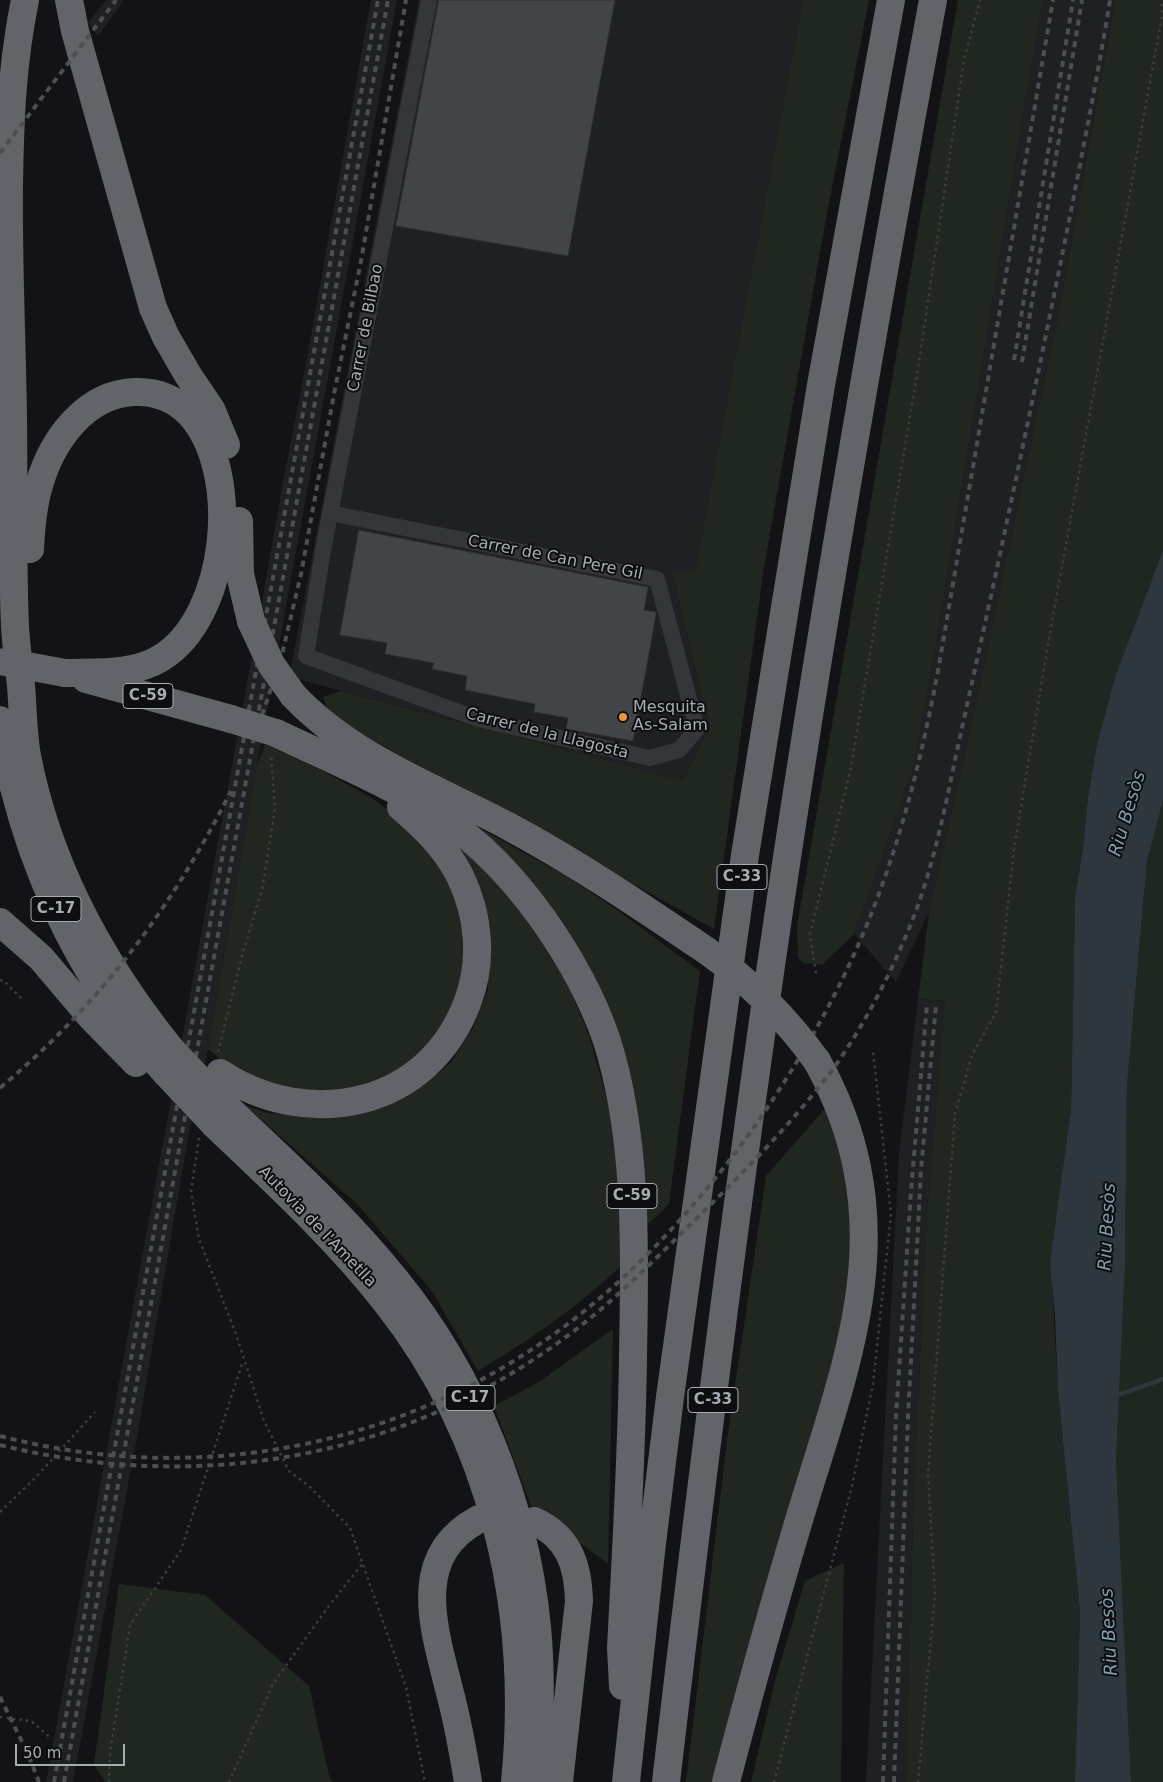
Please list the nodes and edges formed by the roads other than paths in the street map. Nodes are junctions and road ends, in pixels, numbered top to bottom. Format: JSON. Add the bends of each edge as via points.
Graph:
{"nodes":[{"id":1,"x":25,"y":0,"type":"edge"},
{"id":2,"x":69,"y":0,"type":"edge"},
{"id":3,"x":429,"y":0,"type":"edge"},
{"id":4,"x":891,"y":0,"type":"edge"},
{"id":5,"x":933,"y":0,"type":"edge"},
{"id":6,"x":330,"y":513,"type":"junction"},
{"id":7,"x":16,"y":626,"type":"junction"},
{"id":8,"x":306,"y":656,"type":"joint"},
{"id":9,"x":0,"y":662,"type":"edge"},
{"id":10,"x":65,"y":673,"type":"junction"},
{"id":11,"x":0,"y":720,"type":"edge"},
{"id":12,"x":697,"y":729,"type":"joint"},
{"id":13,"x":273,"y":742,"type":"junction"},
{"id":14,"x":332,"y":760,"type":"junction"},
{"id":15,"x":392,"y":767,"type":"junction"},
{"id":16,"x":0,"y":922,"type":"edge"},
{"id":17,"x":121,"y":980,"type":"joint"},
{"id":18,"x":167,"y":1060,"type":"junction"},
{"id":19,"x":213,"y":1104,"type":"junction"},
{"id":20,"x":479,"y":1519,"type":"dead end"},
{"id":21,"x":534,"y":1521,"type":"dead end"},
{"id":22,"x":627,"y":1771,"type":"edge"},
{"id":23,"x":468,"y":1782,"type":"edge"},
{"id":24,"x":515,"y":1782,"type":"edge"},
{"id":25,"x":536,"y":1782,"type":"edge"},
{"id":26,"x":559,"y":1782,"type":"edge"},
{"id":27,"x":666,"y":1782,"type":"edge"},
{"id":28,"x":726,"y":1782,"type":"edge"}],
"edges":[{"from":1,"to":7,"type":"highway","number":"C-17","via":[[10,110]]},
{"from":2,"to":15,"type":"highway","bridge":true,"via":[[153,308],[166,337],[211,409],[228,448],[239,506],[240,574],[251,621],[271,664],[293,695],[329,729]]},
{"from":3,"to":6,"type":"street","name":"Carrer de Bilbao"},
{"from":4,"to":22,"type":"highway","number":"C-33","via":[[820,385],[745,855],[670,1397]]},
{"from":5,"to":27,"type":"highway","number":"C-33","via":[[859,411],[781,899],[737,1209]]},
{"from":6,"to":8,"type":"street","name":"Carrer de Bilbao"},
{"from":6,"to":12,"type":"street","name":"Carrer de Can Pere Gil","via":[[658,579]]},
{"from":7,"to":10,"type":"highway","via":[[26,600],[30,535],[39,483],[66,429],[94,404],[125,392],[150,392],[180,405],[203,434],[214,462],[221,495],[220,553],[204,606],[179,644],[148,665]]},
{"from":7,"to":17,"type":"highway","number":"C-17","via":[[27,755],[46,827],[80,911]]},
{"from":8,"to":12,"type":"street","name":"Carrer de la Llagosta","via":[[478,719],[650,758],[680,750]]},
{"from":9,"to":10,"type":"highway","number":"C-59","bridge":true},
{"from":10,"to":13,"type":"highway","number":"C-59","bridge":true,"via":[[231,719]]},
{"from":11,"to":18,"type":"highway","name":"Autovia de l'Ametlla","number":"C-17","via":[[19,810],[57,911],[83,961],[145,1051]]},
{"from":13,"to":14,"type":"highway","number":"C-59"},
{"from":13,"to":15,"type":"highway","number":"C-59"},
{"from":14,"to":19,"type":"highway","number":"C-59","via":[[392,799],[419,822],[452,863],[465,889],[476,929],[477,962],[465,1009],[441,1049],[429,1062],[402,1082],[372,1096],[333,1105],[296,1103],[274,1099],[236,1084]]},
{"from":14,"to":22,"type":"highway","number":"C-59","via":[[397,791],[442,818],[483,850],[513,881],[571,961],[594,1007],[612,1060],[624,1110],[634,1238],[633,1402],[622,1648]]},
{"from":15,"to":28,"type":"highway","number":"C-59","bridge":true,"via":[[566,858],[707,951],[750,985],[777,1011],[817,1061],[850,1135],[864,1218],[859,1306],[849,1353],[782,1577]]},
{"from":16,"to":18,"type":"highway","via":[[40,958],[90,1016]]},
{"from":17,"to":18,"type":"highway","number":"C-59"},
{"from":18,"to":19,"type":"highway","name":"Autovia de l'Ametlla","number":"C-17","bridge":true},
{"from":18,"to":19,"type":"highway","number":"C-59","via":[[190,1050]]},
{"from":19,"to":24,"type":"highway","name":"Autovia de l'Ametlla","number":"C-17","via":[[284,1191],[355,1264],[405,1328],[441,1385],[470,1445],[491,1506],[512,1600],[520,1695]]},
{"from":19,"to":25,"type":"highway","number":"C-17","via":[[341,1220],[379,1260],[434,1334],[477,1410],[512,1504],[532,1588],[540,1682]]},
{"from":20,"to":23,"type":"highway","via":[[449,1542],[437,1563],[432,1590],[433,1623]]},
{"from":21,"to":26,"type":"highway","via":[[546,1526],[563,1542],[574,1564],[578,1588]]}]}
